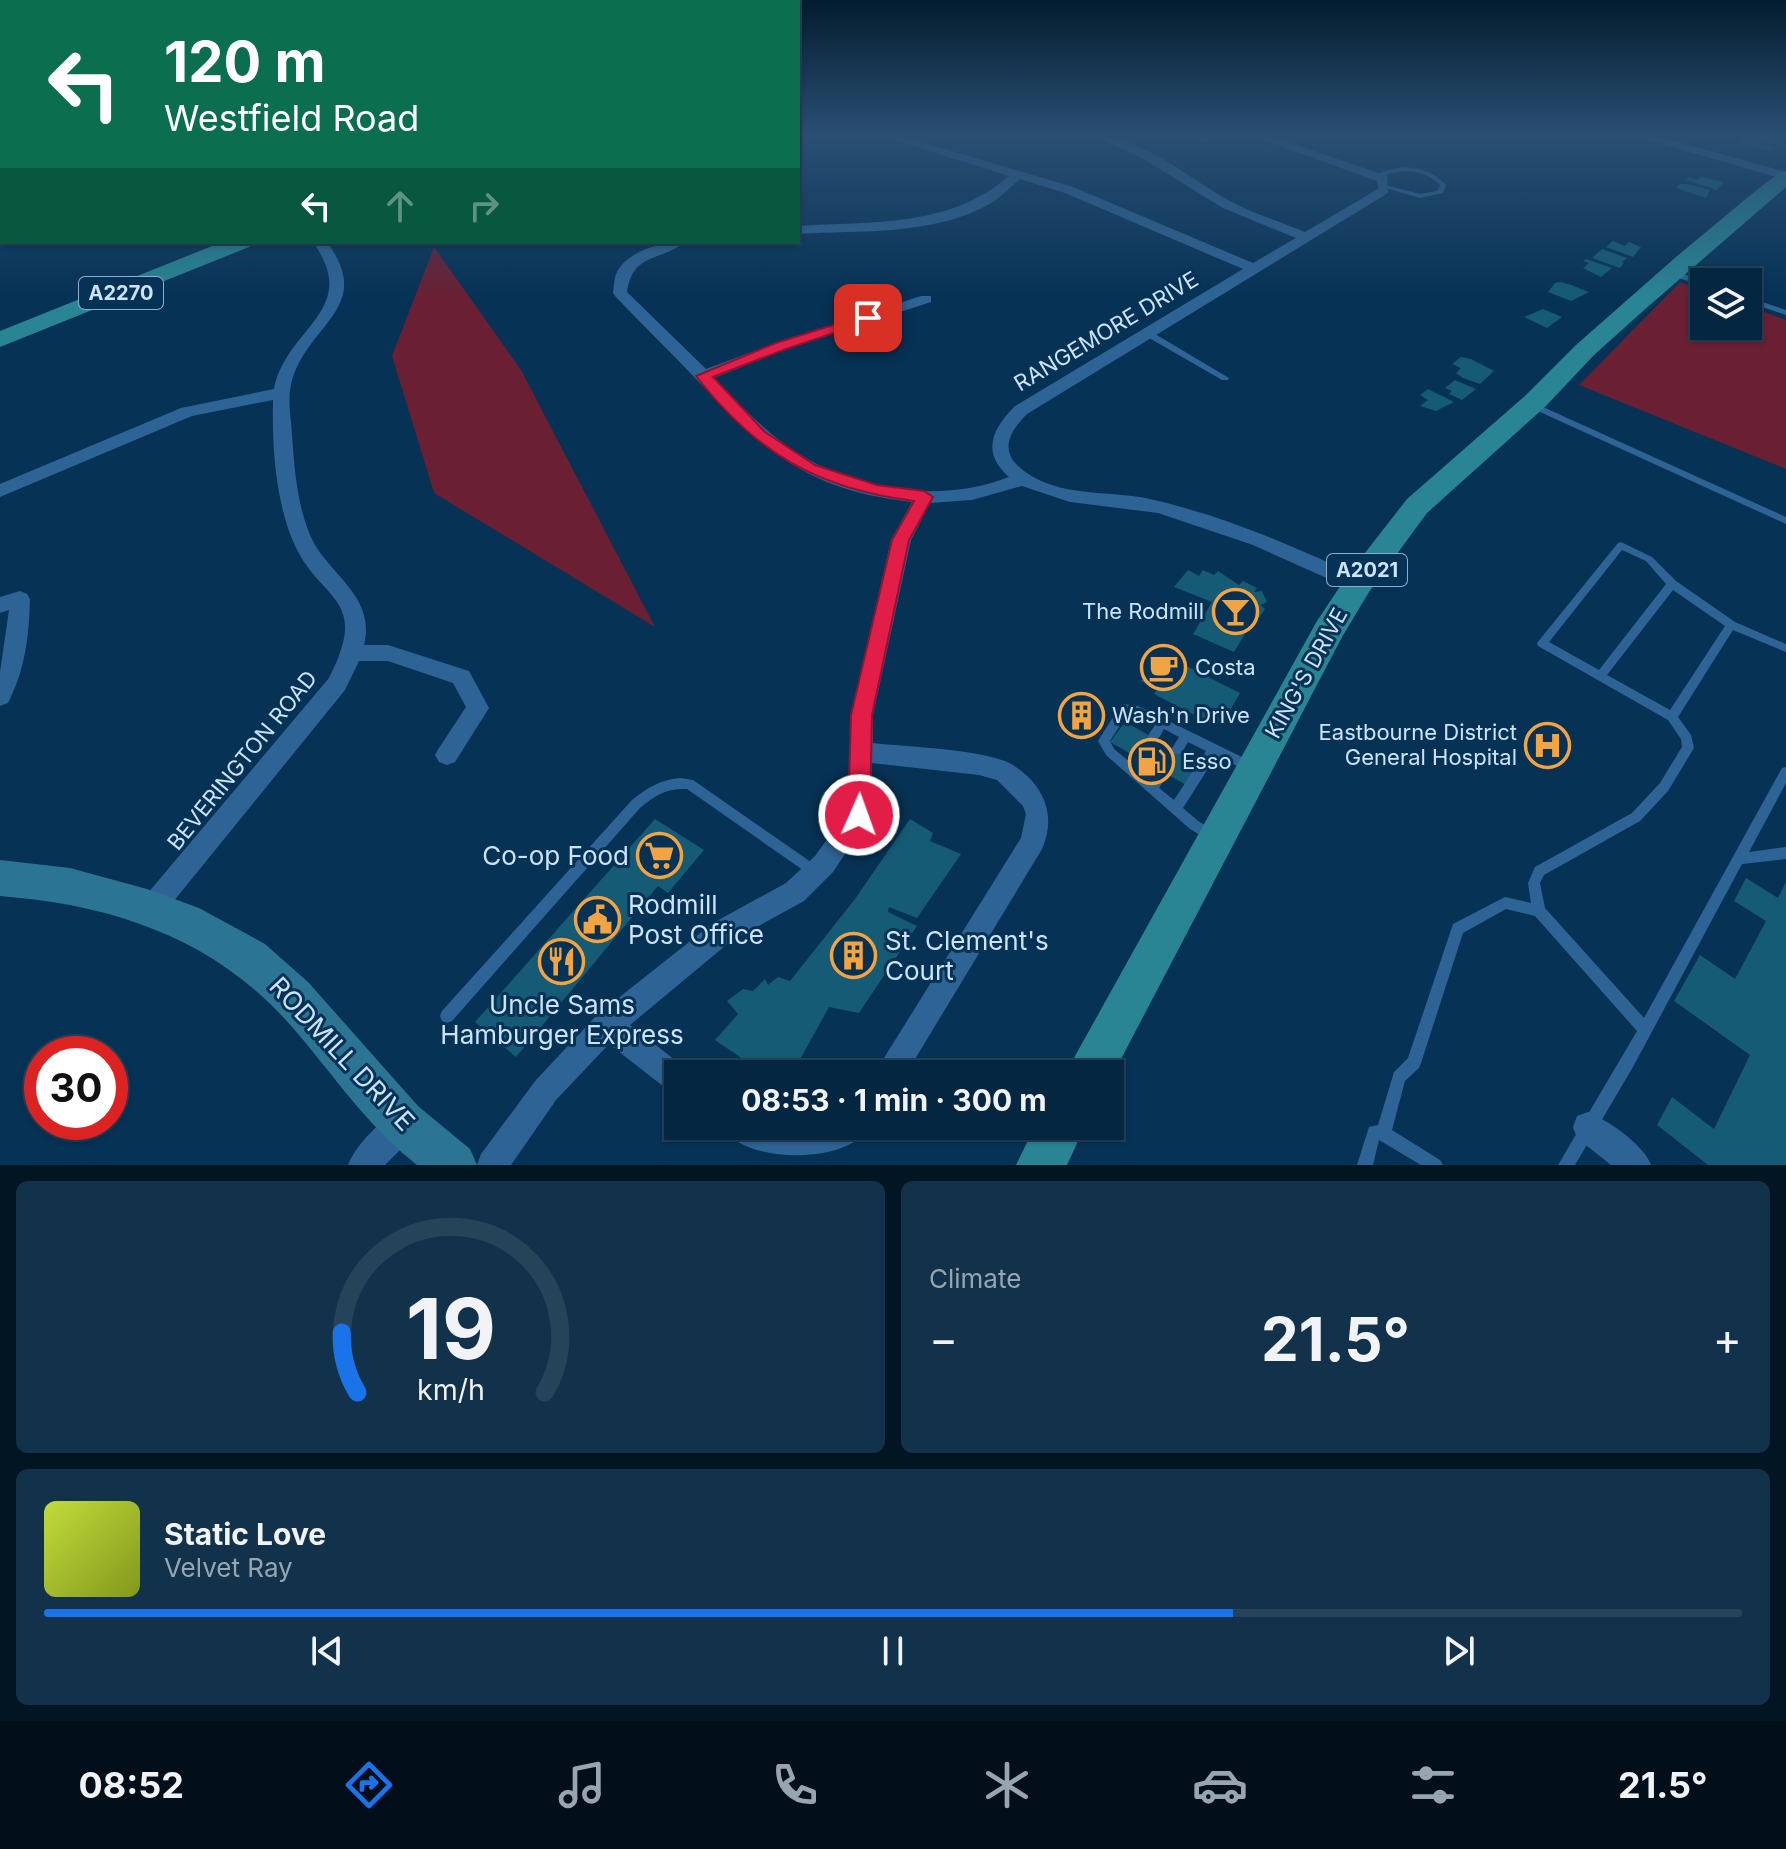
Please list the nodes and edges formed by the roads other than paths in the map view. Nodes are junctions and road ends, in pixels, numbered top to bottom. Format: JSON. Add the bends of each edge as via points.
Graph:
{"nodes":[{"id":1,"x":1000,"y":189,"type":"edge"},
{"id":2,"x":1067,"y":189,"type":"edge"},
{"id":3,"x":1202,"y":189,"type":"edge"},
{"id":4,"x":1370,"y":189,"type":"edge"},
{"id":5,"x":1403,"y":189,"type":"edge"},
{"id":6,"x":1441,"y":189,"type":"edge"},
{"id":7,"x":1770,"y":189,"type":"edge"},
{"id":8,"x":800,"y":230,"type":"edge"},
{"id":9,"x":1306,"y":237,"type":"junction"},
{"id":10,"x":236,"y":244,"type":"edge"},
{"id":11,"x":321,"y":244,"type":"edge"},
{"id":12,"x":673,"y":244,"type":"edge"},
{"id":13,"x":1255,"y":269,"type":"junction"},
{"id":14,"x":1672,"y":273,"type":"junction"},
{"id":15,"x":1690,"y":279,"type":"edge"},
{"id":16,"x":926,"y":299,"type":"dead end"},
{"id":17,"x":1762,"y":303,"type":"edge"},
{"id":18,"x":1785,"y":310,"type":"edge"},
{"id":19,"x":1147,"y":333,"type":"junction"},
{"id":20,"x":0,"y":340,"type":"edge"},
{"id":21,"x":703,"y":376,"type":"junction"},
{"id":22,"x":1225,"y":378,"type":"dead end"},
{"id":23,"x":281,"y":393,"type":"junction"},
{"id":24,"x":1532,"y":405,"type":"junction"},
{"id":25,"x":1022,"y":479,"type":"junction"},
{"id":26,"x":0,"y":491,"type":"edge"},
{"id":27,"x":924,"y":497,"type":"junction"},
{"id":28,"x":1786,"y":521,"type":"edge"},
{"id":29,"x":1358,"y":584,"type":"junction"},
{"id":30,"x":1672,"y":584,"type":"junction"},
{"id":31,"x":0,"y":605,"type":"edge"},
{"id":32,"x":1731,"y":625,"type":"junction"},
{"id":33,"x":1786,"y":648,"type":"edge"},
{"id":34,"x":353,"y":653,"type":"junction"},
{"id":35,"x":1600,"y":676,"type":"junction"},
{"id":36,"x":0,"y":697,"type":"edge"},
{"id":37,"x":1672,"y":717,"type":"junction"},
{"id":38,"x":1162,"y":723,"type":"junction"},
{"id":39,"x":1186,"y":735,"type":"junction"},
{"id":40,"x":1153,"y":737,"type":"dead end"},
{"id":41,"x":1214,"y":749,"type":"junction"},
{"id":42,"x":1177,"y":750,"type":"dead end"},
{"id":43,"x":861,"y":752,"type":"junction"},
{"id":44,"x":447,"y":755,"type":"dead end"},
{"id":45,"x":1139,"y":758,"type":"dead end"},
{"id":46,"x":1253,"y":769,"type":"junction"},
{"id":47,"x":1131,"y":771,"type":"junction"},
{"id":48,"x":1163,"y":772,"type":"dead end"},
{"id":49,"x":1786,"y":772,"type":"edge"},
{"id":50,"x":1152,"y":789,"type":"junction"},
{"id":51,"x":1175,"y":809,"type":"junction"},
{"id":52,"x":1216,"y":839,"type":"junction"},
{"id":53,"x":1786,"y":853,"type":"edge"},
{"id":54,"x":1739,"y":859,"type":"junction"},
{"id":55,"x":815,"y":872,"type":"junction"},
{"id":56,"x":0,"y":878,"type":"edge"},
{"id":57,"x":151,"y":909,"type":"junction"},
{"id":58,"x":1539,"y":911,"type":"junction"},
{"id":59,"x":447,"y":1016,"type":"dead end"},
{"id":60,"x":607,"y":1025,"type":"junction"},
{"id":61,"x":1646,"y":1030,"type":"junction"},
{"id":62,"x":898,"y":1060,"type":"edge"},
{"id":63,"x":1096,"y":1060,"type":"edge"},
{"id":64,"x":664,"y":1069,"type":"edge"},
{"id":65,"x":404,"y":1124,"type":"junction"},
{"id":66,"x":1588,"y":1127,"type":"junction"},
{"id":67,"x":1383,"y":1133,"type":"junction"},
{"id":68,"x":753,"y":1140,"type":"edge"},
{"id":69,"x":844,"y":1140,"type":"edge"},
{"id":70,"x":1054,"y":1140,"type":"edge"},
{"id":71,"x":363,"y":1165,"type":"edge"},
{"id":72,"x":454,"y":1165,"type":"edge"},
{"id":73,"x":492,"y":1165,"type":"edge"},
{"id":74,"x":1041,"y":1165,"type":"edge"},
{"id":75,"x":1365,"y":1165,"type":"edge"},
{"id":76,"x":1435,"y":1165,"type":"edge"},
{"id":77,"x":1566,"y":1165,"type":"edge"},
{"id":78,"x":1636,"y":1165,"type":"edge"}],
"edges":[{"from":1,"to":8,"type":"street","via":[[956,213],[918,221]]},
{"from":2,"to":13,"type":"street"},
{"from":3,"to":9,"type":"street"},
{"from":4,"to":9,"type":"street","name":"RANGEMORE DRIVE"},
{"from":5,"to":6,"type":"lane","name":"RANGEMORE DRIVE","via":[[1420,196]]},
{"from":7,"to":14,"type":"main road","name":"KING'S DRIVE","number":"A2021"},
{"from":9,"to":13,"type":"street","name":"RANGEMORE DRIVE"},
{"from":10,"to":20,"type":"main road","number":"A2270"},
{"from":11,"to":23,"type":"street","name":"BEVERINGTON ROAD","via":[[335,264],[334,303],[287,371]]},
{"from":12,"to":21,"type":"street","via":[[639,258],[623,274],[620,293]]},
{"from":13,"to":19,"type":"street","name":"RANGEMORE DRIVE"},
{"from":14,"to":15,"type":"lane"},
{"from":14,"to":24,"type":"main road","name":"KING'S DRIVE","number":"A2021"},
{"from":16,"to":21,"type":"street"},
{"from":17,"to":18,"type":"lane"},
{"from":19,"to":22,"type":"lane"},
{"from":19,"to":25,"type":"street","name":"RANGEMORE DRIVE","via":[[1021,410],[1002,428],[1002,457]]},
{"from":21,"to":27,"type":"street","via":[[760,435],[809,468],[875,491]]},
{"from":23,"to":26,"type":"street","via":[[187,412]]},
{"from":23,"to":34,"type":"street","name":"BEVERINGTON ROAD","via":[[290,502],[304,543],[353,610]]},
{"from":24,"to":28,"type":"lane"},
{"from":24,"to":29,"type":"main road","name":"KING'S DRIVE","number":"A2021","via":[[1417,506]]},
{"from":25,"to":27,"type":"street","via":[[971,496]]},
{"from":25,"to":29,"type":"street","via":[[1054,492],[1155,506],[1210,522]]},
{"from":27,"to":43,"type":"street","via":[[901,540],[862,715]]},
{"from":29,"to":46,"type":"main road","name":"KING'S DRIVE","number":"A2021"},
{"from":30,"to":32,"type":"lane"},
{"from":30,"to":35,"type":"lane"},
{"from":30,"to":35,"type":"lane","via":[[1649,559],[1621,545],[1542,643]]},
{"from":31,"to":36,"type":"street","via":[[20,599],[18,638]]},
{"from":32,"to":33,"type":"lane"},
{"from":32,"to":37,"type":"lane"},
{"from":34,"to":44,"type":"street","via":[[388,653],[461,677],[478,708]]},
{"from":34,"to":57,"type":"street","name":"BEVERINGTON ROAD","via":[[337,684]]},
{"from":35,"to":37,"type":"lane"},
{"from":37,"to":58,"type":"lane","via":[[1688,748],[1664,787],[1636,817],[1539,871],[1534,883]]},
{"from":38,"to":39,"type":"lane"},
{"from":38,"to":40,"type":"lane"},
{"from":38,"to":47,"type":"lane","via":[[1124,709],[1104,741]]},
{"from":39,"to":41,"type":"lane"},
{"from":39,"to":42,"type":"lane"},
{"from":41,"to":46,"type":"lane"},
{"from":41,"to":51,"type":"lane"},
{"from":43,"to":55,"type":"street","via":[[859,815]]},
{"from":43,"to":62,"type":"street","via":[[1004,772],[1032,799],[1038,814],[1033,841]]},
{"from":45,"to":47,"type":"lane"},
{"from":46,"to":52,"type":"main road","name":"KING'S DRIVE","number":"A2021"},
{"from":47,"to":50,"type":"lane"},
{"from":48,"to":50,"type":"lane"},
{"from":49,"to":54,"type":"lane"},
{"from":50,"to":51,"type":"lane"},
{"from":51,"to":52,"type":"lane"},
{"from":52,"to":63,"type":"main road","name":"KING'S DRIVE","number":"A2021"},
{"from":53,"to":54,"type":"lane"},
{"from":54,"to":61,"type":"lane"},
{"from":55,"to":59,"type":"lane","via":[[689,784],[658,786],[636,804]]},
{"from":55,"to":60,"type":"street","via":[[795,892],[699,948]]},
{"from":56,"to":57,"type":"street","name":"RODMILL DRIVE","via":[[45,882]]},
{"from":57,"to":65,"type":"street","name":"RODMILL DRIVE","via":[[220,936],[275,978]]},
{"from":58,"to":61,"type":"lane"},
{"from":58,"to":67,"type":"lane","via":[[1505,903],[1458,929],[1414,1063],[1399,1077]]},
{"from":60,"to":64,"type":"street"},
{"from":60,"to":73,"type":"street","via":[[546,1090]]},
{"from":61,"to":66,"type":"lane"},
{"from":65,"to":71,"type":"street"},
{"from":65,"to":72,"type":"street","name":"RODMILL DRIVE"},
{"from":66,"to":77,"type":"lane"},
{"from":66,"to":78,"type":"street"},
{"from":67,"to":75,"type":"lane","via":[[1374,1132]]},
{"from":67,"to":76,"type":"lane"},
{"from":68,"to":69,"type":"street","via":[[790,1162],[815,1159]]},
{"from":70,"to":74,"type":"main road"}]}
